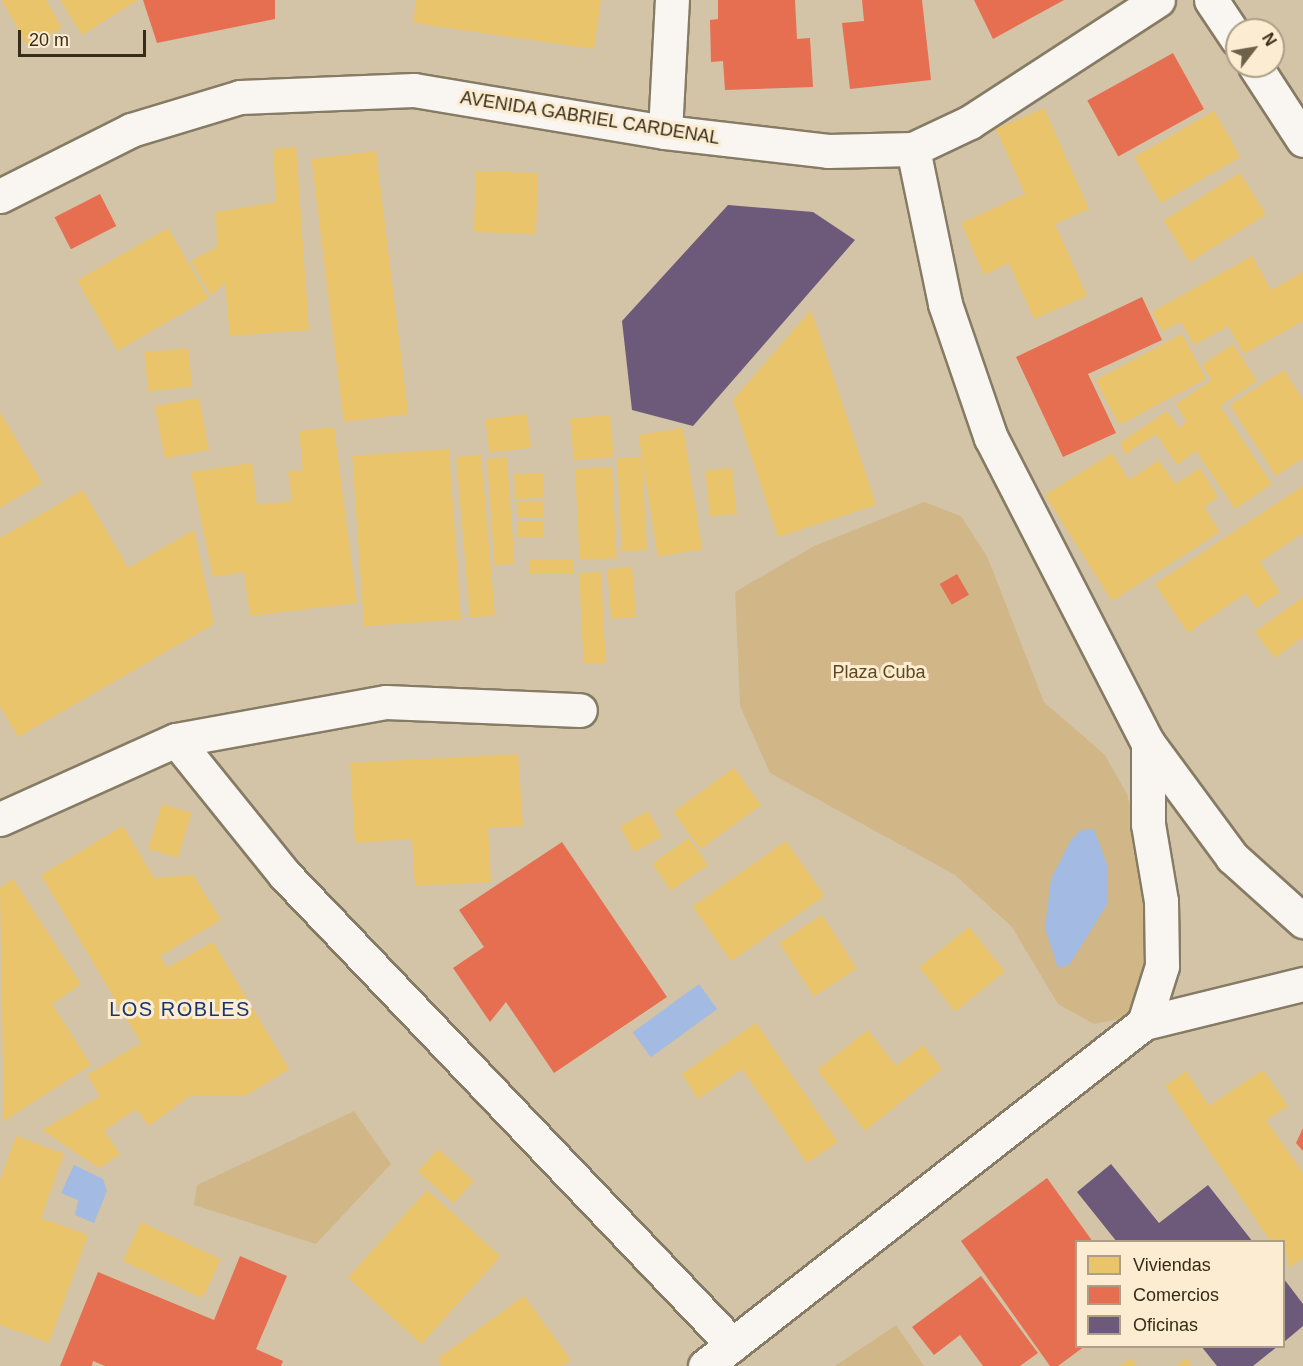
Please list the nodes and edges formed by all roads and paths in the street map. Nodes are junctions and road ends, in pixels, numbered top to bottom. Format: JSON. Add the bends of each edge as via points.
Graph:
{"nodes":[{"id":1,"x":672,"y":0,"type":"edge"},
{"id":2,"x":1158,"y":0,"type":"edge"},
{"id":3,"x":1211,"y":0,"type":"edge"},
{"id":4,"x":1225,"y":21,"type":"edge"},
{"id":5,"x":1263,"y":78,"type":"edge"},
{"id":6,"x":665,"y":132,"type":"junction"},
{"id":7,"x":1303,"y":140,"type":"edge"},
{"id":8,"x":913,"y":149,"type":"junction"},
{"id":9,"x":2,"y":191,"type":"edge"},
{"id":10,"x":580,"y":710,"type":"dead end"},
{"id":11,"x":176,"y":740,"type":"junction"},
{"id":12,"x":1148,"y":743,"type":"junction"},
{"id":13,"x":0,"y":819,"type":"edge"},
{"id":14,"x":1303,"y":921,"type":"edge"},
{"id":15,"x":1303,"y":984,"type":"edge"},
{"id":16,"x":1144,"y":1023,"type":"junction"},
{"id":17,"x":732,"y":1345,"type":"junction"},
{"id":18,"x":705,"y":1366,"type":"edge"}],
"edges":[{"from":1,"to":6,"type":"street"},
{"from":2,"to":8,"type":"street","name":"AVENIDA GABRIEL CARDENAL","via":[[970,122]]},
{"from":3,"to":4,"type":"street"},
{"from":5,"to":7,"type":"street"},
{"from":6,"to":8,"type":"street","name":"AVENIDA GABRIEL CARDENAL","via":[[828,151]]},
{"from":6,"to":9,"type":"street","name":"AVENIDA GABRIEL CARDENAL","via":[[414,90],[240,97],[131,129]]},
{"from":8,"to":12,"type":"street","via":[[945,304],[991,438]]},
{"from":10,"to":11,"type":"street","via":[[386,702]]},
{"from":11,"to":13,"type":"street"},
{"from":11,"to":17,"type":"street","via":[[285,875]]},
{"from":12,"to":14,"type":"street","via":[[1232,857]]},
{"from":12,"to":16,"type":"street","via":[[1148,824],[1161,901],[1162,966]]},
{"from":15,"to":16,"type":"street"},
{"from":16,"to":17,"type":"street"},
{"from":17,"to":18,"type":"street"}]}
